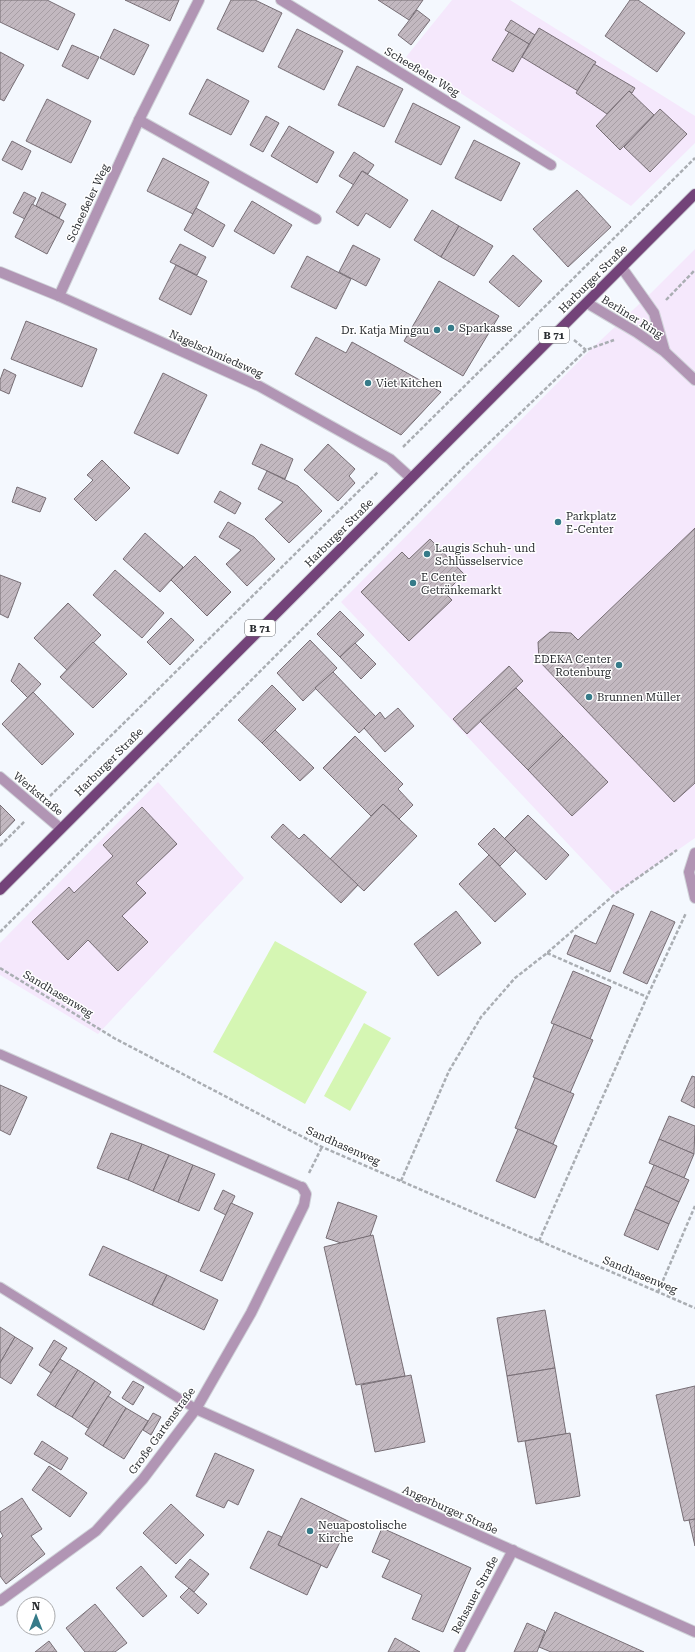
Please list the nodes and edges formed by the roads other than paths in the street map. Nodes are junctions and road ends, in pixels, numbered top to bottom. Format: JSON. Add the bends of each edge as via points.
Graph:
{"nodes":[{"id":1,"x":199,"y":0,"type":"edge"},
{"id":2,"x":281,"y":0,"type":"edge"},
{"id":3,"x":139,"y":120,"type":"junction"},
{"id":4,"x":551,"y":164,"type":"dead end"},
{"id":5,"x":695,"y":194,"type":"edge"},
{"id":6,"x":316,"y":219,"type":"dead end"},
{"id":7,"x":622,"y":268,"type":"junction"},
{"id":8,"x":0,"y":272,"type":"edge"},
{"id":9,"x":59,"y":296,"type":"junction"},
{"id":10,"x":587,"y":302,"type":"junction"},
{"id":11,"x":665,"y":352,"type":"junction"},
{"id":12,"x":695,"y":380,"type":"edge"},
{"id":13,"x":411,"y":478,"type":"junction"},
{"id":14,"x":0,"y":777,"type":"edge"},
{"id":15,"x":60,"y":828,"type":"junction"},
{"id":16,"x":695,"y":853,"type":"edge"},
{"id":17,"x":0,"y":890,"type":"edge"},
{"id":18,"x":694,"y":897,"type":"edge"},
{"id":19,"x":0,"y":1054,"type":"edge"},
{"id":20,"x":302,"y":1188,"type":"joint"},
{"id":21,"x":0,"y":1287,"type":"edge"},
{"id":22,"x":196,"y":1409,"type":"junction"},
{"id":23,"x":513,"y":1550,"type":"junction"},
{"id":24,"x":0,"y":1601,"type":"edge"},
{"id":25,"x":695,"y":1632,"type":"edge"},
{"id":26,"x":459,"y":1652,"type":"edge"}],
"edges":[{"from":1,"to":3,"type":"street","name":"Scheeßeler Weg"},
{"from":2,"to":4,"type":"street","name":"Scheeßeler Weg"},
{"from":3,"to":6,"type":"street"},
{"from":3,"to":9,"type":"street","name":"Scheeßeler Weg"},
{"from":5,"to":7,"type":"main road","name":"Harburger Straße","number":"B 71"},
{"from":7,"to":10,"type":"main road","name":"Harburger Straße","number":"B 71"},
{"from":7,"to":11,"type":"street","name":"Berliner Ring","via":[[654,313]]},
{"from":8,"to":9,"type":"street","name":"Nagelschmiedsweg"},
{"from":9,"to":13,"type":"street","name":"Nagelschmiedsweg","via":[[259,386],[390,459]]},
{"from":10,"to":11,"type":"street","name":"Berliner Ring"},
{"from":10,"to":13,"type":"main road","name":"Harburger Straße","number":"B 71"},
{"from":11,"to":12,"type":"street","name":"Berliner Ring"},
{"from":13,"to":15,"type":"main road","name":"Harburger Straße","number":"B 71"},
{"from":14,"to":15,"type":"street","name":"Werkstraße"},
{"from":15,"to":17,"type":"main road","name":"Harburger Straße","number":"B 71"},
{"from":16,"to":18,"type":"street","via":[[689,872]]},
{"from":19,"to":20,"type":"lane"},
{"from":20,"to":22,"type":"street","name":"Große Gartenstraße","via":[[306,1194],[304,1205],[251,1313]]},
{"from":21,"to":22,"type":"lane"},
{"from":22,"to":23,"type":"street","name":"Angerburger Straße"},
{"from":22,"to":24,"type":"street","name":"Große Gartenstraße","via":[[143,1479],[96,1531]]},
{"from":23,"to":25,"type":"street","name":"Angerburger Straße"},
{"from":23,"to":26,"type":"street","name":"Rehsauer Straße"}]}
